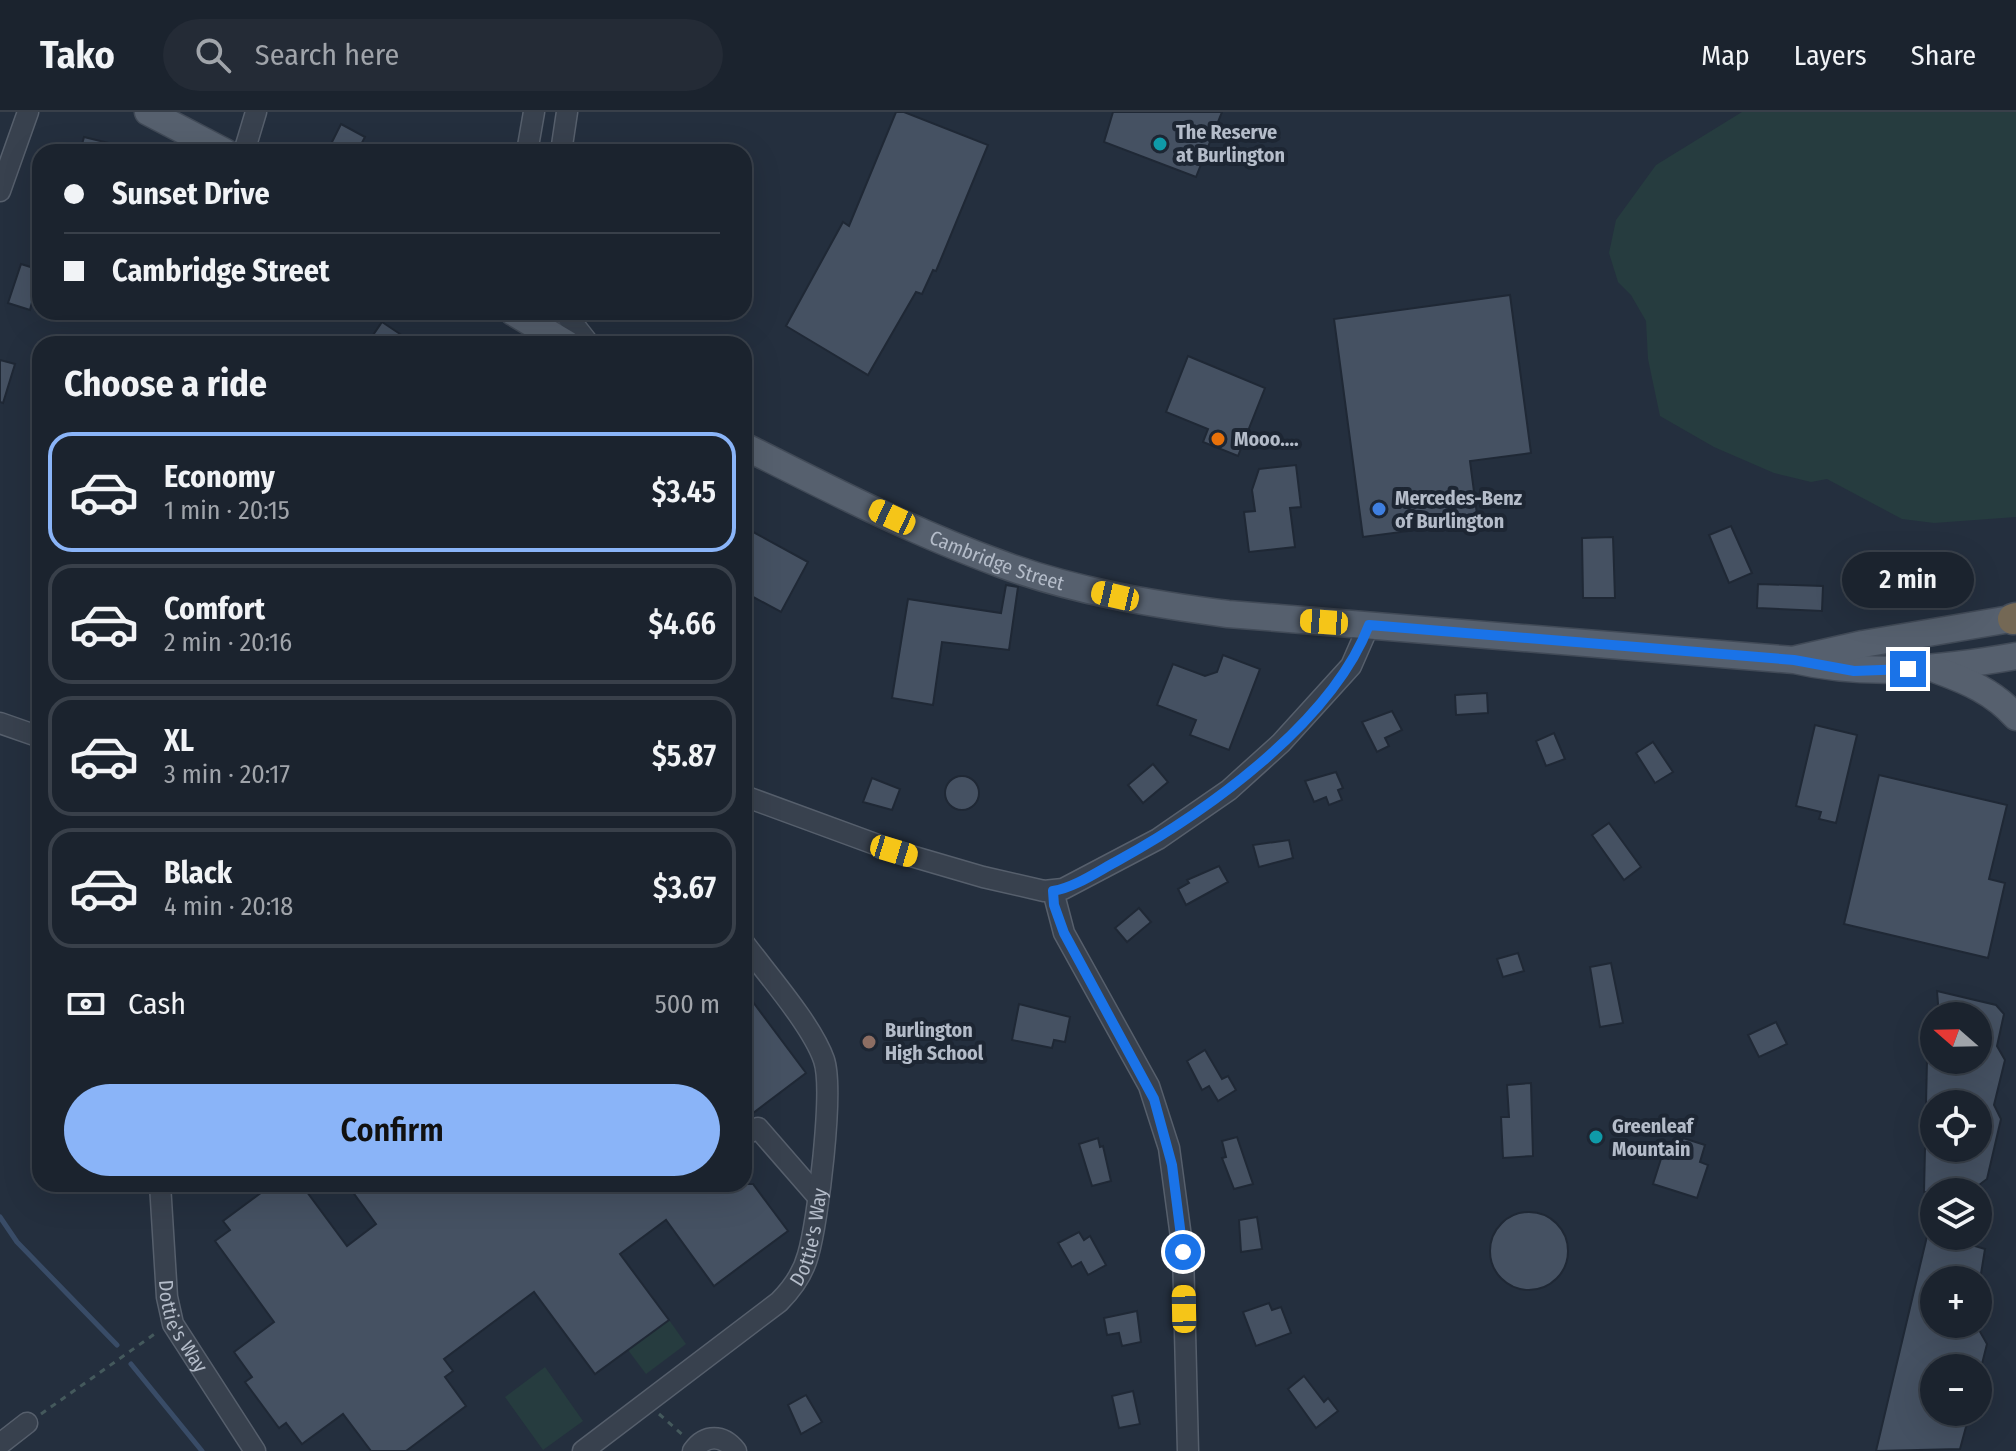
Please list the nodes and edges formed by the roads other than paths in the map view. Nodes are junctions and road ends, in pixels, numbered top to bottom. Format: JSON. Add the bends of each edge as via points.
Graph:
{"nodes":[{"id":1,"x":28,"y":112,"type":"edge"},
{"id":2,"x":148,"y":112,"type":"edge"},
{"id":3,"x":256,"y":112,"type":"edge"},
{"id":4,"x":534,"y":112,"type":"edge"},
{"id":5,"x":567,"y":112,"type":"edge"},
{"id":6,"x":210,"y":144,"type":"edge"},
{"id":7,"x":246,"y":144,"type":"edge"},
{"id":8,"x":528,"y":144,"type":"edge"},
{"id":9,"x":562,"y":144,"type":"edge"},
{"id":10,"x":0,"y":191,"type":"edge"},
{"id":11,"x":526,"y":320,"type":"edge"},
{"id":12,"x":570,"y":320,"type":"edge"},
{"id":13,"x":554,"y":336,"type":"edge"},
{"id":14,"x":583,"y":336,"type":"edge"},
{"id":15,"x":752,"y":450,"type":"edge"},
{"id":16,"x":2015,"y":618,"type":"edge"},
{"id":17,"x":1369,"y":625,"type":"junction"},
{"id":18,"x":2016,"y":656,"type":"edge"},
{"id":19,"x":1794,"y":660,"type":"junction"},
{"id":20,"x":1930,"y":667,"type":"junction"},
{"id":21,"x":2016,"y":717,"type":"edge"},
{"id":22,"x":0,"y":723,"type":"edge"},
{"id":23,"x":32,"y":734,"type":"edge"},
{"id":24,"x":752,"y":799,"type":"edge"},
{"id":25,"x":1053,"y":891,"type":"junction"},
{"id":26,"x":752,"y":954,"type":"edge"},
{"id":27,"x":752,"y":1131,"type":"edge"},
{"id":28,"x":160,"y":1192,"type":"edge"},
{"id":29,"x":818,"y":1197,"type":"junction"},
{"id":30,"x":27,"y":1423,"type":"road end"},
{"id":31,"x":0,"y":1444,"type":"edge"},
{"id":32,"x":694,"y":1449,"type":"edge"},
{"id":33,"x":255,"y":1451,"type":"edge"},
{"id":34,"x":583,"y":1451,"type":"edge"},
{"id":35,"x":736,"y":1451,"type":"edge"},
{"id":36,"x":1188,"y":1451,"type":"edge"}],
"edges":[{"from":1,"to":10,"type":"street"},
{"from":2,"to":6,"type":"main road"},
{"from":3,"to":7,"type":"street"},
{"from":4,"to":8,"type":"street"},
{"from":5,"to":9,"type":"street"},
{"from":11,"to":13,"type":"main road"},
{"from":12,"to":14,"type":"street"},
{"from":15,"to":17,"type":"main road","name":"Cambridge Street","via":[[983,557],[1072,586],[1214,613]]},
{"from":16,"to":19,"type":"main road","name":"Cambridge Street"},
{"from":17,"to":19,"type":"main road","name":"Cambridge Street"},
{"from":17,"to":25,"type":"street","via":[[1349,668],[1281,743],[1229,790],[1158,839]]},
{"from":18,"to":20,"type":"main road","name":"Cambridge Street"},
{"from":19,"to":20,"type":"main road","name":"Cambridge Street","via":[[1854,671]]},
{"from":20,"to":21,"type":"main road","via":[[1973,683]]},
{"from":22,"to":23,"type":"street"},
{"from":24,"to":25,"type":"street","via":[[894,851]]},
{"from":25,"to":36,"type":"street","via":[[1064,933],[1149,1086],[1169,1148],[1183,1252]]},
{"from":26,"to":29,"type":"street","name":"Dottie's Way","via":[[824,1059],[828,1093]]},
{"from":27,"to":29,"type":"street","via":[[758,1128]]},
{"from":28,"to":33,"type":"street","name":"Dottie's Way","via":[[173,1324]]},
{"from":29,"to":34,"type":"street","name":"Dottie's Way","via":[[809,1255],[791,1290]]},
{"from":30,"to":31,"type":"street"},
{"from":32,"to":35,"type":"street","via":[[708,1438],[719,1438]]}]}
